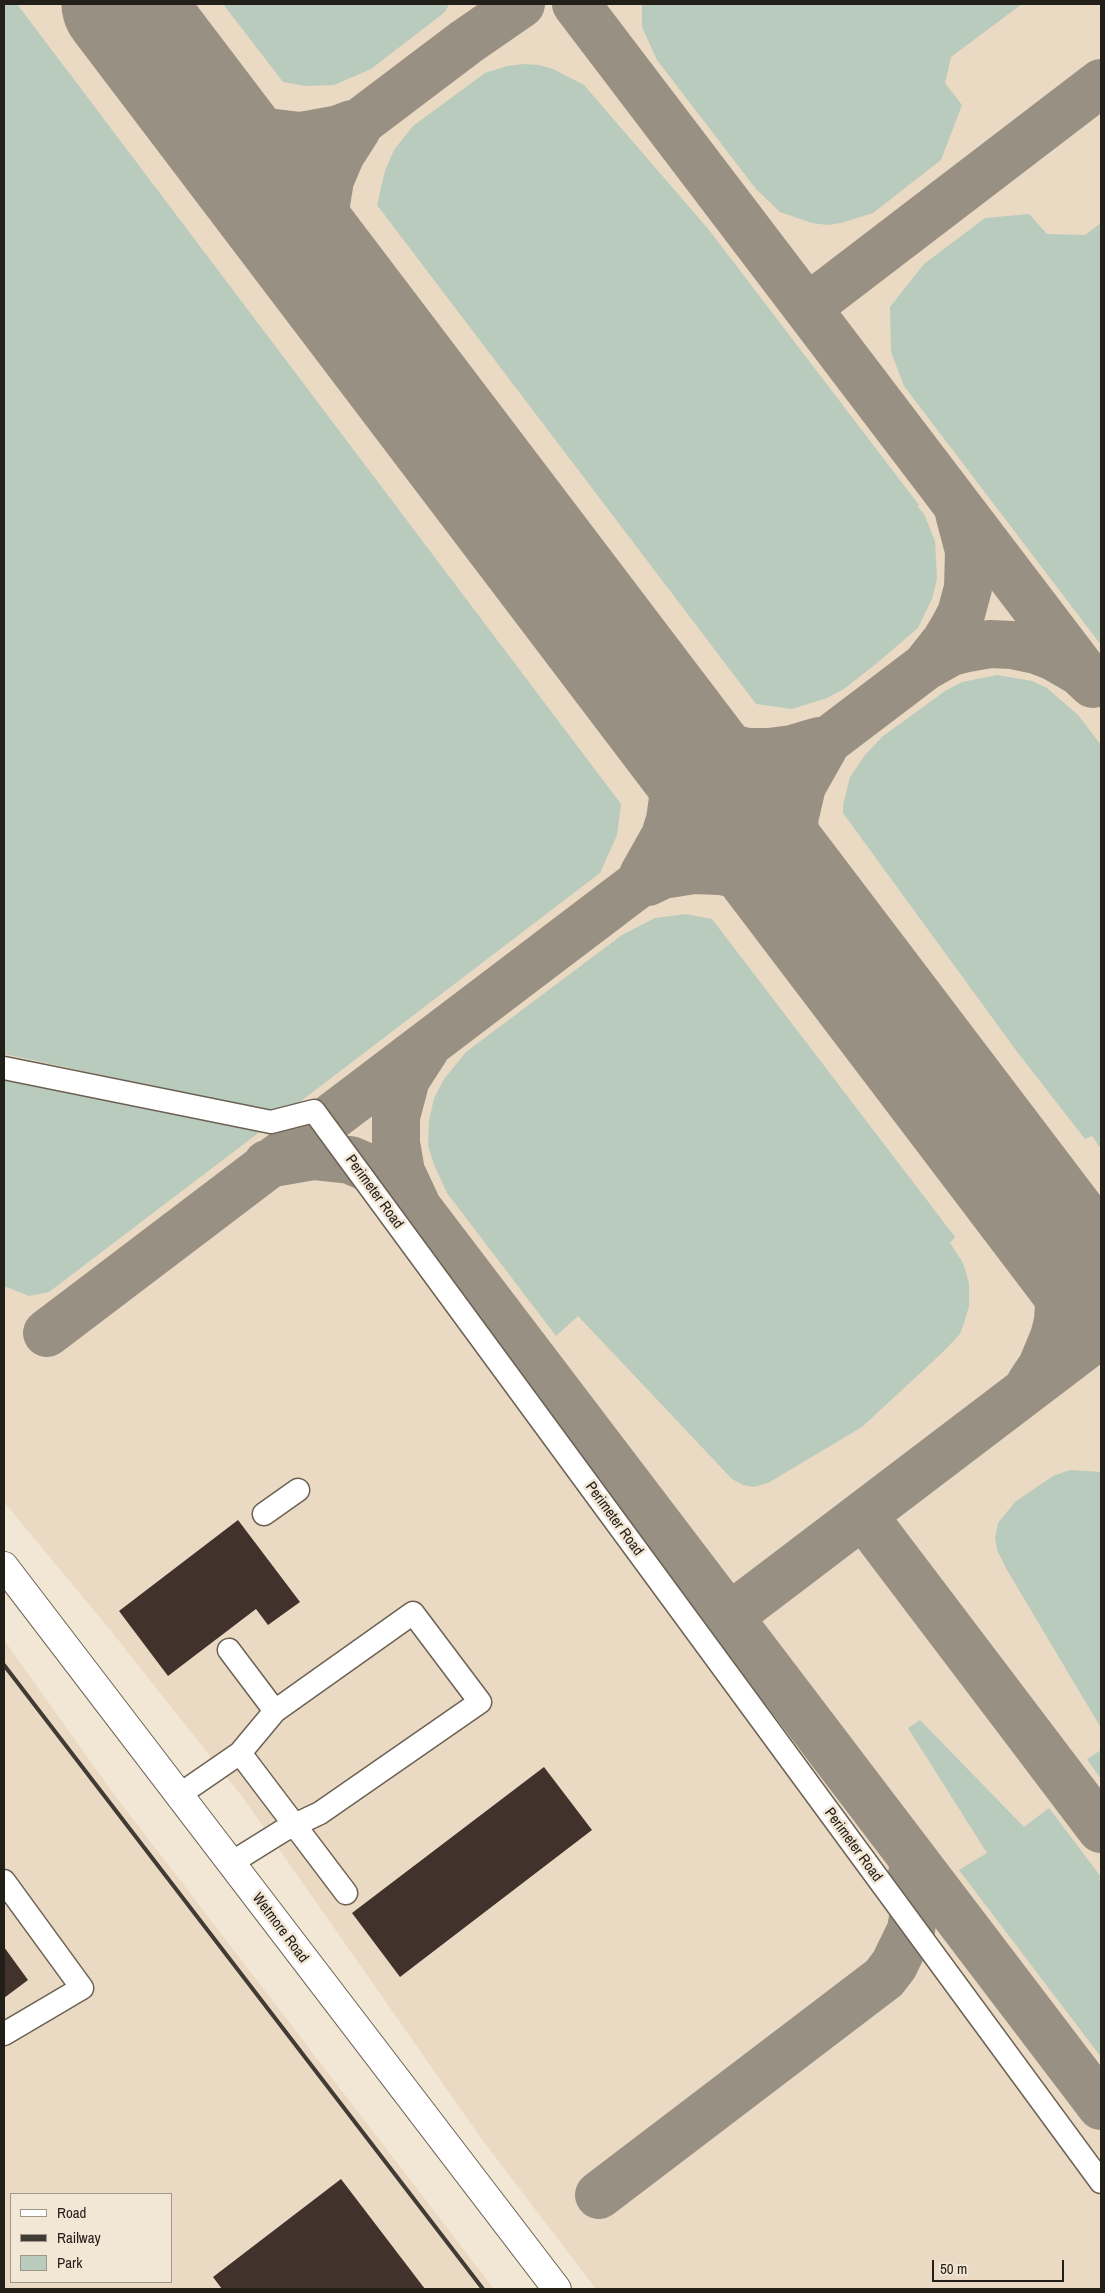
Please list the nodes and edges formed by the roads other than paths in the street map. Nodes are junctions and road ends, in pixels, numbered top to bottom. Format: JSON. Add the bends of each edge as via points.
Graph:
{"nodes":[{"id":1,"x":4,"y":1068,"type":"edge"},
{"id":2,"x":298,"y":1490,"type":"dead end"},
{"id":3,"x":264,"y":1514,"type":"dead end"},
{"id":4,"x":4,"y":1566,"type":"edge"},
{"id":5,"x":228,"y":1650,"type":"dead end"},
{"id":6,"x":274,"y":1711,"type":"junction"},
{"id":7,"x":240,"y":1753,"type":"junction"},
{"id":8,"x":179,"y":1795,"type":"junction"},
{"id":9,"x":296,"y":1824,"type":"junction"},
{"id":10,"x":231,"y":1863,"type":"junction"},
{"id":11,"x":4,"y":1881,"type":"edge"},
{"id":12,"x":346,"y":1893,"type":"dead end"},
{"id":13,"x":4,"y":2034,"type":"edge"},
{"id":14,"x":1101,"y":2182,"type":"edge"},
{"id":15,"x":557,"y":2289,"type":"edge"}],
"edges":[{"from":1,"to":14,"type":"lane","name":"Perimeter Road","via":[[271,1122],[314,1110]]},
{"from":2,"to":3,"type":"lane"},
{"from":4,"to":8,"type":"main road","name":"Wetmore Road"},
{"from":5,"to":6,"type":"lane"},
{"from":6,"to":7,"type":"lane"},
{"from":6,"to":9,"type":"lane","via":[[413,1613],[480,1702],[320,1813]]},
{"from":7,"to":8,"type":"lane"},
{"from":7,"to":9,"type":"lane"},
{"from":8,"to":10,"type":"main road","name":"Wetmore Road"},
{"from":9,"to":10,"type":"lane"},
{"from":9,"to":12,"type":"lane"},
{"from":10,"to":15,"type":"main road","name":"Wetmore Road"},
{"from":11,"to":13,"type":"lane","via":[[82,1988]]}]}
